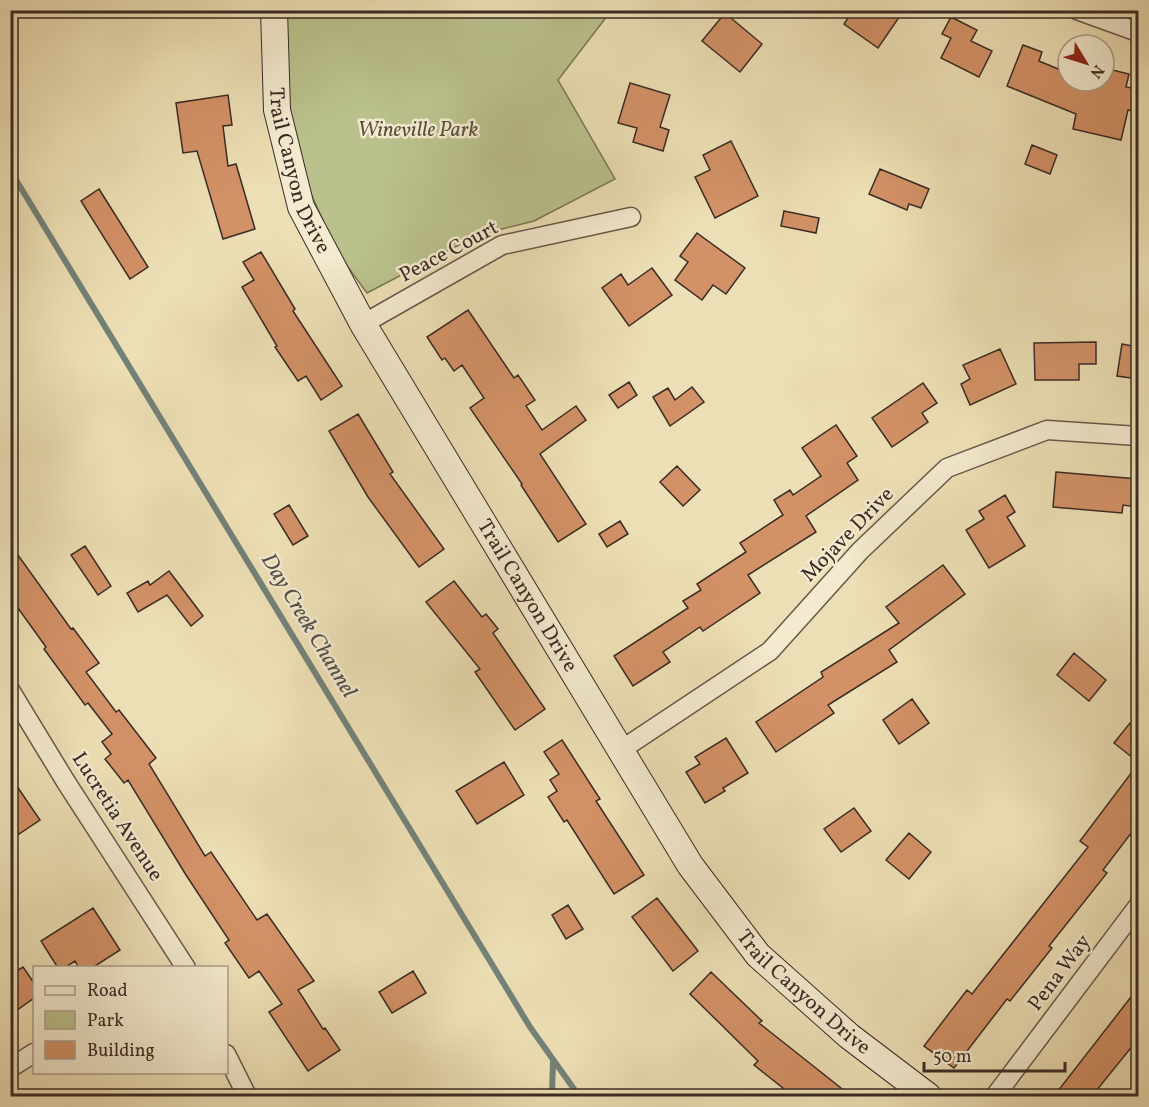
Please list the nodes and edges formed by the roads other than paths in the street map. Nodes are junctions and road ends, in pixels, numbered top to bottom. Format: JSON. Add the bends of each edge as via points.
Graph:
{"nodes":[{"id":1,"x":274,"y":10,"type":"edge"},
{"id":2,"x":1077,"y":10,"type":"edge"},
{"id":3,"x":1138,"y":32,"type":"edge"},
{"id":4,"x":631,"y":217,"type":"dead end"},
{"id":5,"x":363,"y":324,"type":"junction"},
{"id":6,"x":1138,"y":436,"type":"edge"},
{"id":7,"x":10,"y":690,"type":"edge"},
{"id":8,"x":621,"y":750,"type":"junction"},
{"id":9,"x":1138,"y":906,"type":"edge"},
{"id":10,"x":181,"y":965,"type":"edge"},
{"id":11,"x":33,"y":1054,"type":"edge"},
{"id":12,"x":228,"y":1058,"type":"edge"},
{"id":13,"x":10,"y":1068,"type":"edge"},
{"id":14,"x":247,"y":1096,"type":"edge"},
{"id":15,"x":928,"y":1096,"type":"edge"},
{"id":16,"x":995,"y":1096,"type":"edge"}],
"edges":[{"from":1,"to":5,"type":"street","name":"Trail Canyon Drive","via":[[277,110],[302,207]]},
{"from":2,"to":3,"type":"street"},
{"from":4,"to":5,"type":"street","name":"Peace Court","via":[[501,245]]},
{"from":5,"to":8,"type":"street","name":"Trail Canyon Drive"},
{"from":6,"to":8,"type":"street","name":"Mojave Drive","via":[[1047,430],[947,468],[860,551],[770,651]]},
{"from":7,"to":10,"type":"street","name":"Lucretia Avenue"},
{"from":8,"to":15,"type":"street","name":"Trail Canyon Drive","via":[[690,865],[758,955],[849,1036]]},
{"from":9,"to":16,"type":"street","name":"Pena Way"},
{"from":11,"to":13,"type":"street"},
{"from":12,"to":14,"type":"street"}]}
